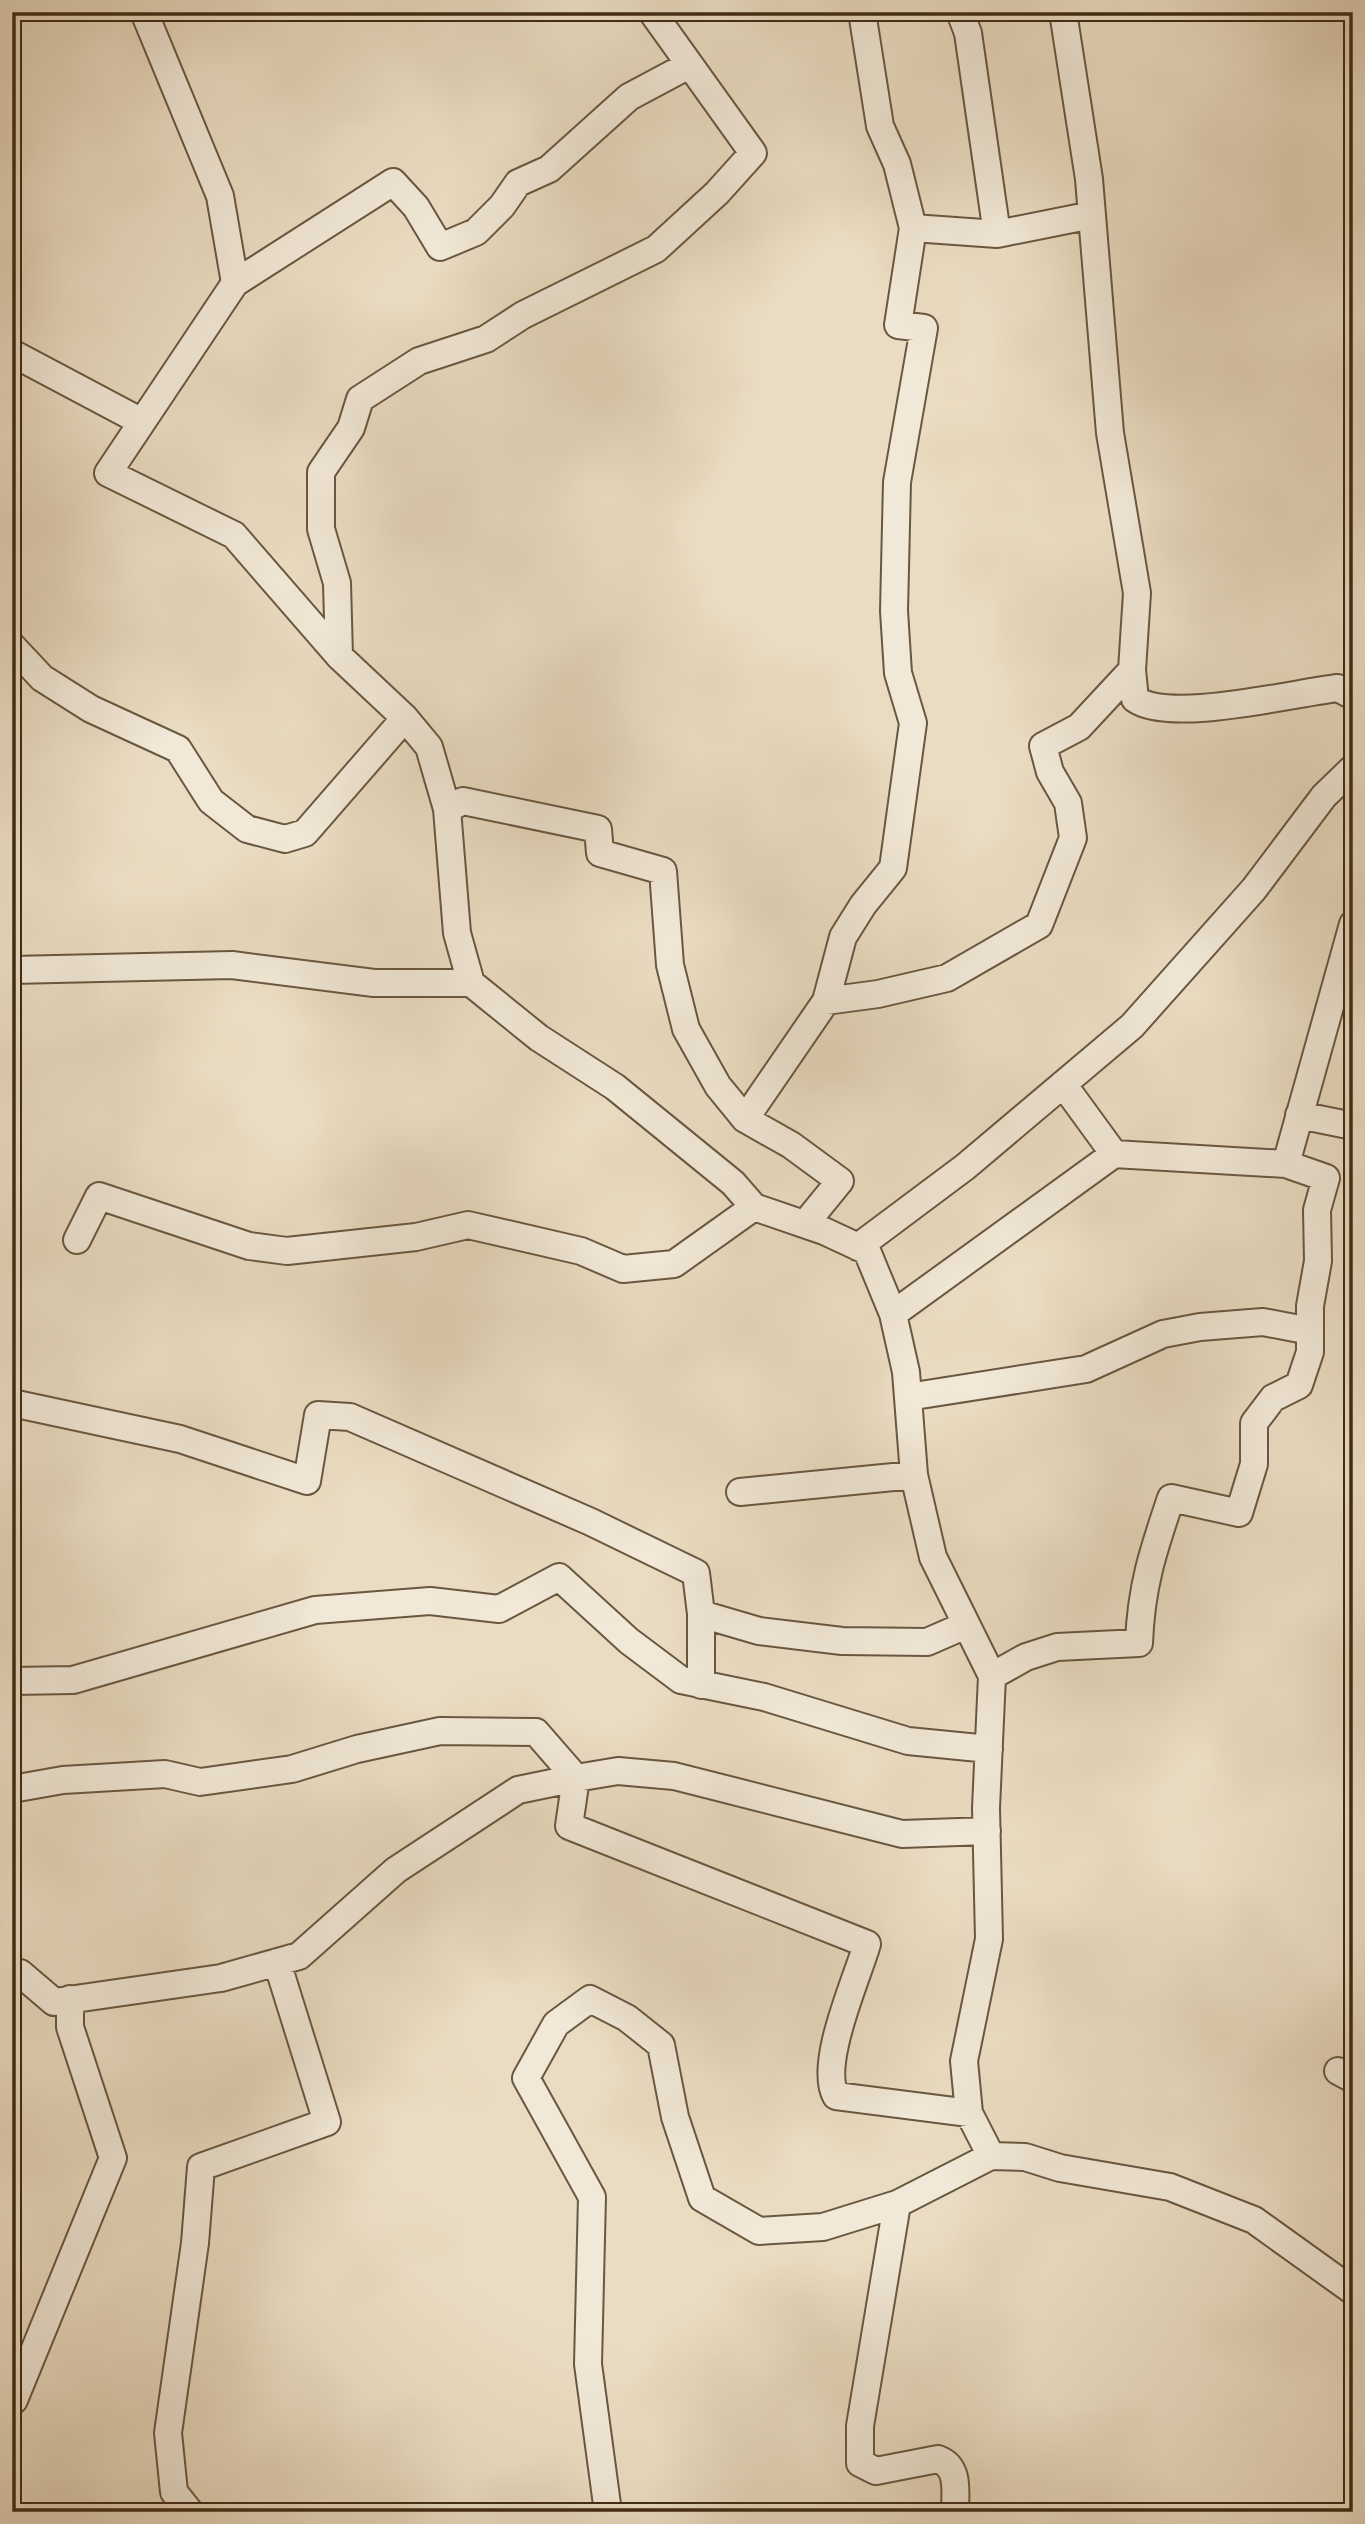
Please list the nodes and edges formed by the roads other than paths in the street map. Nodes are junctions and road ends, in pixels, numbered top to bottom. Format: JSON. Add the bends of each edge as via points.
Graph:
{"nodes":[{"id":1,"x":144,"y":12,"type":"edge"},
{"id":2,"x":652,"y":12,"type":"edge"},
{"id":3,"x":862,"y":12,"type":"edge"},
{"id":4,"x":960,"y":12,"type":"edge"},
{"id":5,"x":1063,"y":12,"type":"edge"},
{"id":6,"x":689,"y":65,"type":"junction"},
{"id":7,"x":1092,"y":215,"type":"junction"},
{"id":8,"x":913,"y":228,"type":"junction"},
{"id":9,"x":997,"y":234,"type":"junction"},
{"id":10,"x":236,"y":283,"type":"junction"},
{"id":11,"x":12,"y":353,"type":"edge"},
{"id":12,"x":142,"y":422,"type":"junction"},
{"id":13,"x":12,"y":646,"type":"edge"},
{"id":14,"x":339,"y":656,"type":"junction"},
{"id":15,"x":1132,"y":670,"type":"junction"},
{"id":16,"x":1353,"y":696,"type":"edge"},
{"id":17,"x":405,"y":718,"type":"junction"},
{"id":18,"x":1353,"y":768,"type":"edge"},
{"id":19,"x":447,"y":809,"type":"junction"},
{"id":20,"x":1353,"y":925,"type":"edge"},
{"id":21,"x":1348,"y":963,"type":"edge"},
{"id":22,"x":12,"y":970,"type":"edge"},
{"id":23,"x":471,"y":983,"type":"junction"},
{"id":24,"x":826,"y":1000,"type":"junction"},
{"id":25,"x":1063,"y":1084,"type":"junction"},
{"id":26,"x":1299,"y":1115,"type":"junction"},
{"id":27,"x":745,"y":1119,"type":"junction"},
{"id":28,"x":1353,"y":1126,"type":"edge"},
{"id":29,"x":1114,"y":1154,"type":"junction"},
{"id":30,"x":1286,"y":1164,"type":"junction"},
{"id":31,"x":754,"y":1207,"type":"junction"},
{"id":32,"x":805,"y":1224,"type":"junction"},
{"id":33,"x":77,"y":1240,"type":"dead end"},
{"id":34,"x":858,"y":1247,"type":"junction"},
{"id":35,"x":893,"y":1314,"type":"junction"},
{"id":36,"x":1310,"y":1331,"type":"junction"},
{"id":37,"x":908,"y":1397,"type":"junction"},
{"id":38,"x":12,"y":1403,"type":"edge"},
{"id":39,"x":914,"y":1475,"type":"junction"},
{"id":40,"x":740,"y":1492,"type":"dead end"},
{"id":41,"x":701,"y":1614,"type":"junction"},
{"id":42,"x":966,"y":1625,"type":"junction"},
{"id":43,"x":992,"y":1676,"type":"junction"},
{"id":44,"x":12,"y":1681,"type":"edge"},
{"id":45,"x":701,"y":1685,"type":"junction"},
{"id":46,"x":989,"y":1749,"type":"junction"},
{"id":47,"x":576,"y":1777,"type":"junction"},
{"id":48,"x":12,"y":1789,"type":"edge"},
{"id":49,"x":987,"y":1831,"type":"junction"},
{"id":50,"x":276,"y":1962,"type":"junction"},
{"id":51,"x":12,"y":1975,"type":"edge"},
{"id":52,"x":70,"y":1999,"type":"junction"},
{"id":53,"x":969,"y":2113,"type":"junction"},
{"id":54,"x":991,"y":2156,"type":"junction"},
{"id":55,"x":897,"y":2203,"type":"junction"},
{"id":56,"x":1353,"y":2291,"type":"edge"},
{"id":57,"x":15,"y":2400,"type":"dead end"},
{"id":58,"x":190,"y":2512,"type":"edge"},
{"id":59,"x":608,"y":2512,"type":"edge"},
{"id":60,"x":955,"y":2512,"type":"edge"}],
"edges":[{"from":1,"to":10,"type":"street","via":[[220,196]]},
{"from":2,"to":6,"type":"street"},
{"from":3,"to":8,"type":"street","via":[[880,126],[897,164]]},
{"from":4,"to":9,"type":"street","via":[[968,33]]},
{"from":5,"to":7,"type":"street"},
{"from":6,"to":10,"type":"street","via":[[629,97],[549,169],[518,183],[476,232],[440,247],[416,207],[393,182]]},
{"from":6,"to":14,"type":"street","via":[[753,153],[717,193],[656,249],[523,315],[486,340],[419,361],[360,399],[351,428],[321,472],[321,529],[337,583]]},
{"from":7,"to":9,"type":"street"},
{"from":7,"to":15,"type":"street","via":[[1110,433],[1137,593]]},
{"from":8,"to":9,"type":"street"},
{"from":8,"to":24,"type":"street","via":[[898,325],[924,328],[897,482],[894,611],[898,673],[913,723],[893,868],[843,937]]},
{"from":10,"to":12,"type":"street"},
{"from":11,"to":12,"type":"street"},
{"from":12,"to":14,"type":"street","via":[[108,473],[234,535]]},
{"from":13,"to":17,"type":"street","via":[[42,678],[91,709],[178,749],[211,801],[247,829],[285,839],[305,833]]},
{"from":14,"to":17,"type":"street"},
{"from":15,"to":16,"type":"street","via":[[1135,699],[1145,706],[1215,708],[1338,688]]},
{"from":15,"to":24,"type":"street","via":[[1079,727],[1044,746],[1050,772],[1068,803],[1073,838],[1039,925],[947,978]]},
{"from":17,"to":19,"type":"street","via":[[429,747]]},
{"from":18,"to":25,"type":"street","via":[[1324,796],[1254,889],[1132,1026]]},
{"from":19,"to":23,"type":"street","via":[[457,933]]},
{"from":19,"to":27,"type":"street","via":[[463,801],[598,829],[600,853],[663,871],[670,965],[686,1029],[718,1086]]},
{"from":20,"to":21,"type":"street"},
{"from":21,"to":26,"type":"street"},
{"from":22,"to":23,"type":"street","via":[[232,965],[373,983]]},
{"from":23,"to":31,"type":"street","via":[[539,1038],[615,1087],[733,1183]]},
{"from":24,"to":27,"type":"street"},
{"from":25,"to":29,"type":"street"},
{"from":25,"to":34,"type":"street","via":[[965,1167]]},
{"from":26,"to":28,"type":"street"},
{"from":26,"to":30,"type":"street"},
{"from":27,"to":32,"type":"street","via":[[840,1181]]},
{"from":29,"to":30,"type":"street"},
{"from":29,"to":35,"type":"street"},
{"from":30,"to":36,"type":"street","via":[[1326,1178],[1317,1210],[1318,1261]]},
{"from":31,"to":32,"type":"street"},
{"from":31,"to":33,"type":"street","via":[[674,1264],[623,1269],[581,1251],[468,1225],[416,1237],[288,1251],[249,1246],[99,1196]]},
{"from":32,"to":34,"type":"street"},
{"from":34,"to":35,"type":"street","via":[[867,1251]]},
{"from":35,"to":37,"type":"street"},
{"from":36,"to":37,"type":"street","via":[[1263,1322],[1200,1327],[1163,1335],[1086,1369]]},
{"from":36,"to":43,"type":"street","via":[[1310,1352],[1299,1385],[1273,1398],[1254,1423],[1254,1464],[1239,1513],[1171,1499],[1146,1576],[1139,1643],[1057,1647]]},
{"from":37,"to":39,"type":"street"},
{"from":38,"to":41,"type":"street","via":[[180,1439],[307,1480],[318,1415],[350,1417],[592,1522],[696,1573]]},
{"from":39,"to":40,"type":"street"},
{"from":39,"to":42,"type":"street","via":[[933,1557]]},
{"from":41,"to":42,"type":"street","via":[[759,1631],[842,1641],[927,1642]]},
{"from":41,"to":45,"type":"street"},
{"from":42,"to":43,"type":"street"},
{"from":43,"to":46,"type":"street"},
{"from":44,"to":45,"type":"street","via":[[74,1680],[315,1610],[430,1601],[499,1609],[559,1577],[681,1681]]},
{"from":45,"to":46,"type":"street","via":[[764,1697],[908,1741]]},
{"from":46,"to":49,"type":"street"},
{"from":47,"to":48,"type":"street","via":[[536,1732],[440,1731],[292,1769],[200,1782],[165,1774],[63,1780]]},
{"from":47,"to":49,"type":"street","via":[[618,1771],[674,1776],[902,1834]]},
{"from":47,"to":50,"type":"street","via":[[518,1790],[396,1870],[299,1956]]},
{"from":47,"to":53,"type":"street","via":[[569,1826],[867,1944],[831,2070],[830,2085],[836,2096]]},
{"from":49,"to":53,"type":"street","via":[[989,1939],[964,2061]]},
{"from":50,"to":52,"type":"street","via":[[221,1978]]},
{"from":50,"to":58,"type":"street","via":[[327,2122],[201,2167],[168,2433],[174,2491]]},
{"from":51,"to":52,"type":"street","via":[[20,1973],[54,2002]]},
{"from":52,"to":57,"type":"street","via":[[70,2026],[113,2158]]},
{"from":53,"to":54,"type":"street"},
{"from":54,"to":55,"type":"street"},
{"from":54,"to":56,"type":"street","via":[[1025,2157],[1060,2168],[1170,2187],[1254,2220]]},
{"from":55,"to":59,"type":"street","via":[[823,2227],[759,2231],[702,2198],[675,2117],[661,2045],[627,2018],[590,1999],[556,2024],[526,2078],[592,2197],[588,2364]]},
{"from":55,"to":60,"type":"street","via":[[860,2426],[860,2463],[876,2470],[938,2459],[947,2462],[954,2473]]}]}
